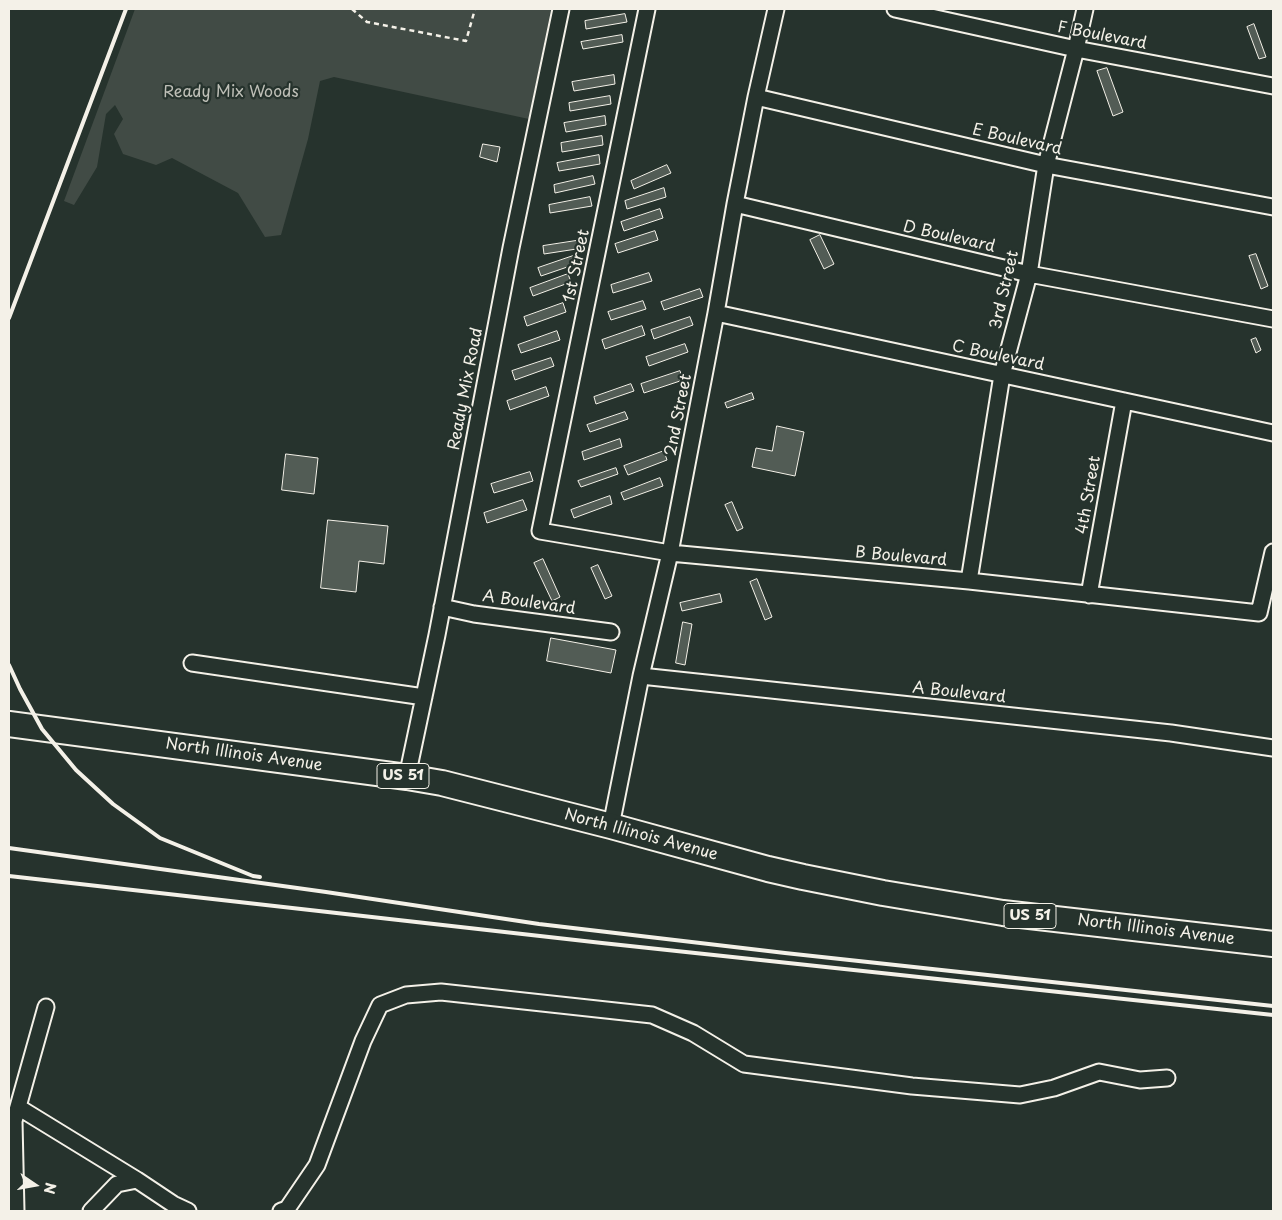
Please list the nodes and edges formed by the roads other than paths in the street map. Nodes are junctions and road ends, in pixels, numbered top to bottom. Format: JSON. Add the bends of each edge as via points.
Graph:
{"nodes":[{"id":1,"x":560,"y":9,"type":"edge"},
{"id":2,"x":647,"y":9,"type":"edge"},
{"id":3,"x":776,"y":9,"type":"edge"},
{"id":4,"x":895,"y":9,"type":"edge"},
{"id":5,"x":1085,"y":9,"type":"edge"},
{"id":6,"x":1076,"y":49,"type":"junction"},
{"id":7,"x":1273,"y":86,"type":"edge"},
{"id":8,"x":756,"y":97,"type":"junction"},
{"id":9,"x":1046,"y":165,"type":"junction"},
{"id":10,"x":735,"y":204,"type":"junction"},
{"id":11,"x":1273,"y":207,"type":"edge"},
{"id":12,"x":1028,"y":274,"type":"junction"},
{"id":13,"x":716,"y":313,"type":"junction"},
{"id":14,"x":1273,"y":320,"type":"edge"},
{"id":15,"x":1002,"y":375,"type":"junction"},
{"id":16,"x":1124,"y":401,"type":"junction"},
{"id":17,"x":1273,"y":433,"type":"edge"},
{"id":18,"x":540,"y":531,"type":"joint"},
{"id":19,"x":1273,"y":552,"type":"edge"},
{"id":20,"x":670,"y":553,"type":"junction"},
{"id":21,"x":969,"y":581,"type":"junction"},
{"id":22,"x":1089,"y":594,"type":"junction"},
{"id":23,"x":442,"y":607,"type":"junction"},
{"id":24,"x":611,"y":632,"type":"dead end"},
{"id":25,"x":192,"y":663,"type":"dead end"},
{"id":26,"x":641,"y":676,"type":"junction"},
{"id":27,"x":424,"y":697,"type":"junction"},
{"id":28,"x":9,"y":724,"type":"edge"},
{"id":29,"x":1273,"y":748,"type":"edge"},
{"id":30,"x":407,"y":777,"type":"junction"},
{"id":31,"x":611,"y":826,"type":"junction"},
{"id":32,"x":1273,"y":944,"type":"edge"},
{"id":33,"x":46,"y":1007,"type":"dead end"},
{"id":34,"x":1167,"y":1078,"type":"dead end"},
{"id":35,"x":18,"y":1107,"type":"junction"},
{"id":36,"x":137,"y":1180,"type":"junction"},
{"id":37,"x":16,"y":1211,"type":"edge"},
{"id":38,"x":91,"y":1211,"type":"edge"},
{"id":39,"x":188,"y":1211,"type":"edge"},
{"id":40,"x":281,"y":1211,"type":"edge"}],
"edges":[{"from":1,"to":23,"type":"street","name":"Ready Mix Road"},
{"from":2,"to":18,"type":"street","name":"1st Street"},
{"from":3,"to":8,"type":"street","name":"2nd Street"},
{"from":4,"to":6,"type":"street","name":"F Boulevard"},
{"from":5,"to":6,"type":"street","name":"3rd Street"},
{"from":6,"to":7,"type":"street","name":"F Boulevard"},
{"from":6,"to":9,"type":"street","name":"3rd Street"},
{"from":8,"to":9,"type":"street","name":"E Boulevard"},
{"from":8,"to":10,"type":"street","name":"2nd Street"},
{"from":9,"to":11,"type":"street","name":"E Boulevard"},
{"from":9,"to":12,"type":"street","name":"3rd Street"},
{"from":10,"to":12,"type":"street","name":"D Boulevard"},
{"from":10,"to":13,"type":"street","name":"2nd Street"},
{"from":12,"to":14,"type":"street","name":"D Boulevard"},
{"from":12,"to":15,"type":"street","name":"3rd Street"},
{"from":13,"to":15,"type":"street","name":"C Boulevard"},
{"from":13,"to":20,"type":"street","name":"2nd Street"},
{"from":15,"to":16,"type":"street","name":"C Boulevard"},
{"from":15,"to":21,"type":"street","name":"3rd Street"},
{"from":16,"to":17,"type":"street","name":"C Boulevard"},
{"from":16,"to":22,"type":"street","name":"4th Street"},
{"from":18,"to":20,"type":"street","name":"B Boulevard"},
{"from":19,"to":22,"type":"street","name":"B Boulevard","via":[[1259,613]]},
{"from":20,"to":21,"type":"street","name":"B Boulevard"},
{"from":20,"to":26,"type":"street","name":"2nd Street"},
{"from":21,"to":22,"type":"street","name":"B Boulevard"},
{"from":23,"to":24,"type":"street","name":"A Boulevard"},
{"from":23,"to":27,"type":"street","name":"Ready Mix Road"},
{"from":25,"to":27,"type":"street"},
{"from":26,"to":29,"type":"street","name":"A Boulevard","via":[[1172,733]]},
{"from":26,"to":31,"type":"street","name":"2nd Street"},
{"from":27,"to":30,"type":"street","name":"Ready Mix Road"},
{"from":28,"to":30,"type":"main road","name":"North Illinois Avenue","number":"US 51"},
{"from":30,"to":31,"type":"main road","name":"North Illinois Avenue","number":"US 51"},
{"from":31,"to":32,"type":"main road","name":"North Illinois Avenue","number":"US 51","via":[[803,877],[892,894],[1003,913]]},
{"from":33,"to":35,"type":"street"},
{"from":34,"to":40,"type":"street","via":[[1140,1080],[1099,1072],[1054,1088],[1020,1095],[912,1086],[744,1064],[693,1033],[652,1015],[441,992],[406,995],[380,1005],[363,1041],[317,1164],[288,1208]]},
{"from":35,"to":36,"type":"street"},
{"from":35,"to":37,"type":"street","via":[[14,1121]]},
{"from":36,"to":38,"type":"street","via":[[117,1184]]},
{"from":36,"to":39,"type":"street"}]}
